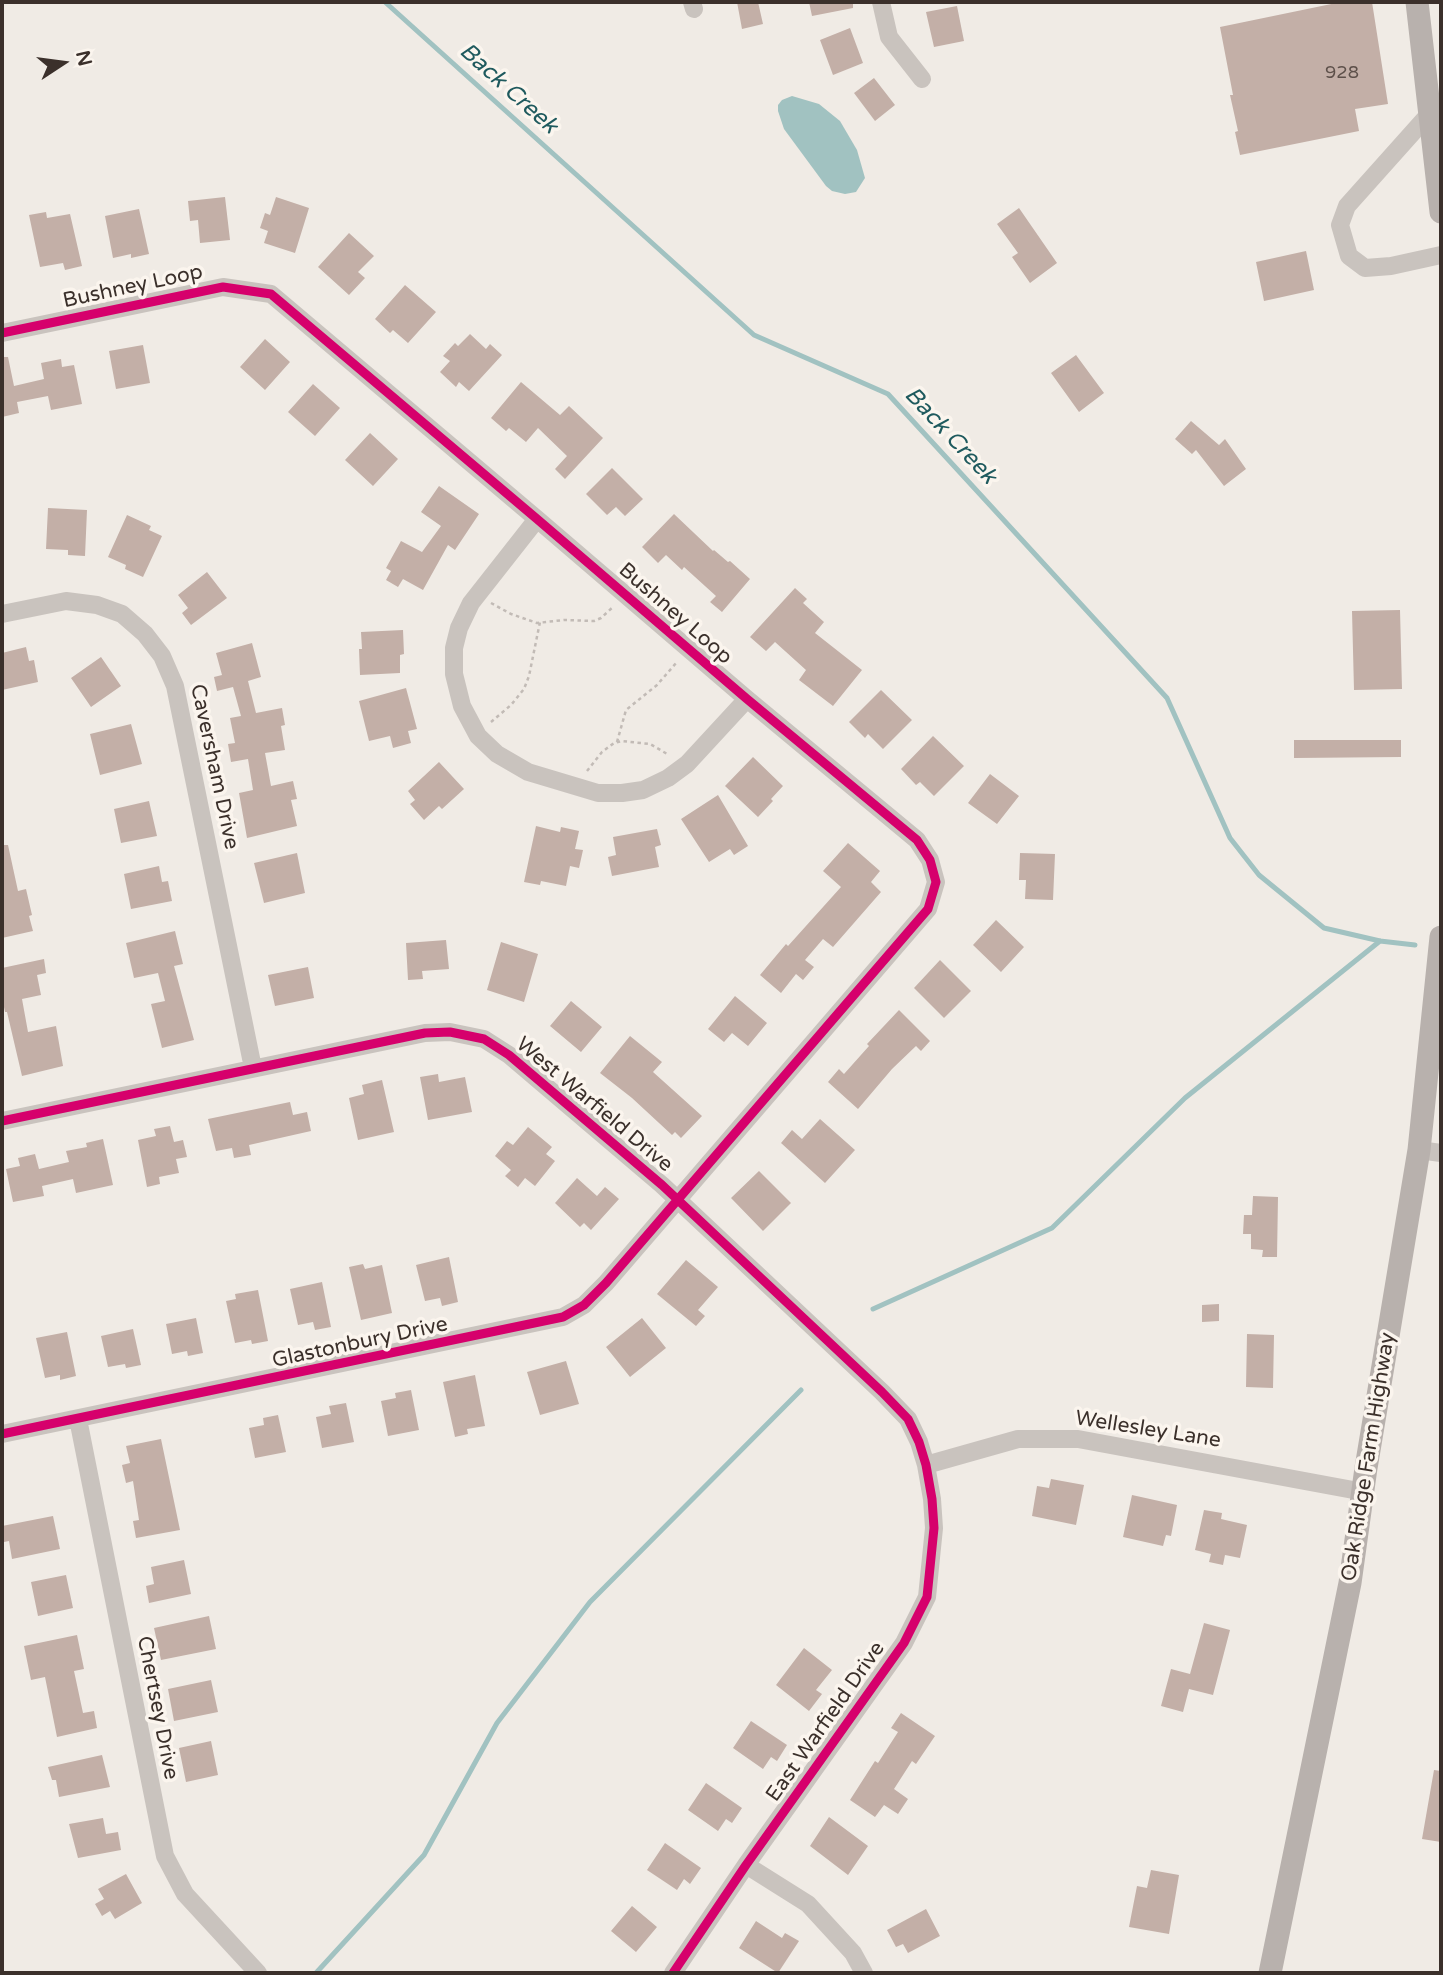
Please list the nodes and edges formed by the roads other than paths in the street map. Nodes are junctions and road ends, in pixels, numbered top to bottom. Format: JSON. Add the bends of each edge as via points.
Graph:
{"nodes":[{"id":1,"x":881,"y":2,"type":"edge"},
{"id":2,"x":1417,"y":2,"type":"edge"},
{"id":3,"x":922,"y":79,"type":"dead end"},
{"id":4,"x":1433,"y":98,"type":"edge"},
{"id":5,"x":1440,"y":181,"type":"edge"},
{"id":6,"x":1441,"y":212,"type":"edge"},
{"id":7,"x":1441,"y":255,"type":"edge"},
{"id":8,"x":2,"y":332,"type":"edge"},
{"id":9,"x":537,"y":519,"type":"junction"},
{"id":10,"x":2,"y":614,"type":"edge"},
{"id":11,"x":747,"y":699,"type":"junction"},
{"id":12,"x":1441,"y":937,"type":"edge"},
{"id":13,"x":253,"y":1068,"type":"junction"},
{"id":14,"x":2,"y":1121,"type":"edge"},
{"id":15,"x":1430,"y":1152,"type":"edge"},
{"id":16,"x":677,"y":1199,"type":"junction"},
{"id":17,"x":78,"y":1419,"type":"junction"},
{"id":18,"x":2,"y":1434,"type":"edge"},
{"id":19,"x":926,"y":1465,"type":"junction"},
{"id":20,"x":1364,"y":1492,"type":"junction"},
{"id":21,"x":746,"y":1865,"type":"junction"},
{"id":22,"x":258,"y":1973,"type":"edge"},
{"id":23,"x":673,"y":1973,"type":"edge"},
{"id":24,"x":864,"y":1973,"type":"edge"},
{"id":25,"x":1270,"y":1973,"type":"edge"}],
"edges":[{"from":1,"to":3,"type":"street","via":[[889,37]]},
{"from":2,"to":4,"type":"main road"},
{"from":4,"to":5,"type":"main road"},
{"from":4,"to":7,"type":"street","via":[[1347,206],[1340,225],[1349,256],[1365,268]]},
{"from":5,"to":6,"type":"main road"},
{"from":8,"to":9,"type":"street","name":"Bushney Loop","via":[[223,287],[271,294]]},
{"from":9,"to":11,"type":"street","name":"Bushney Loop"},
{"from":9,"to":11,"type":"street","via":[[471,603],[454,648],[454,674],[462,706],[478,736],[497,754],[528,772],[598,793],[643,790],[687,764]]},
{"from":10,"to":13,"type":"street","name":"Caversham Drive","via":[[65,601],[97,605],[122,614],[162,656],[175,686]]},
{"from":11,"to":16,"type":"street","name":"Bushney Loop","via":[[917,840],[930,860],[936,882],[928,909]]},
{"from":12,"to":15,"type":"main road","name":"Oak Ridge Farm Highway"},
{"from":13,"to":14,"type":"street","name":"West Warfield Drive"},
{"from":13,"to":16,"type":"street","name":"West Warfield Drive","via":[[425,1033],[450,1032],[484,1039],[509,1055]]},
{"from":15,"to":20,"type":"main road","name":"Oak Ridge Farm Highway"},
{"from":16,"to":17,"type":"street","name":"Glastonbury Drive","via":[[606,1283],[563,1317]]},
{"from":16,"to":19,"type":"street","name":"West Warfield Drive","via":[[908,1419]]},
{"from":17,"to":18,"type":"street","name":"Glastonbury Drive"},
{"from":17,"to":22,"type":"street","name":"Chertsey Drive","via":[[165,1856],[185,1894]]},
{"from":19,"to":20,"type":"street","name":"Wellesley Lane","via":[[1017,1439],[1078,1439]]},
{"from":19,"to":21,"type":"street","name":"East Warfield Drive","via":[[933,1528],[927,1597],[904,1643]]},
{"from":20,"to":25,"type":"main road","name":"Oak Ridge Farm Highway","via":[[1350,1583]]},
{"from":21,"to":23,"type":"street","name":"East Warfield Drive"},
{"from":21,"to":24,"type":"street","via":[[808,1904],[853,1953]]}]}
